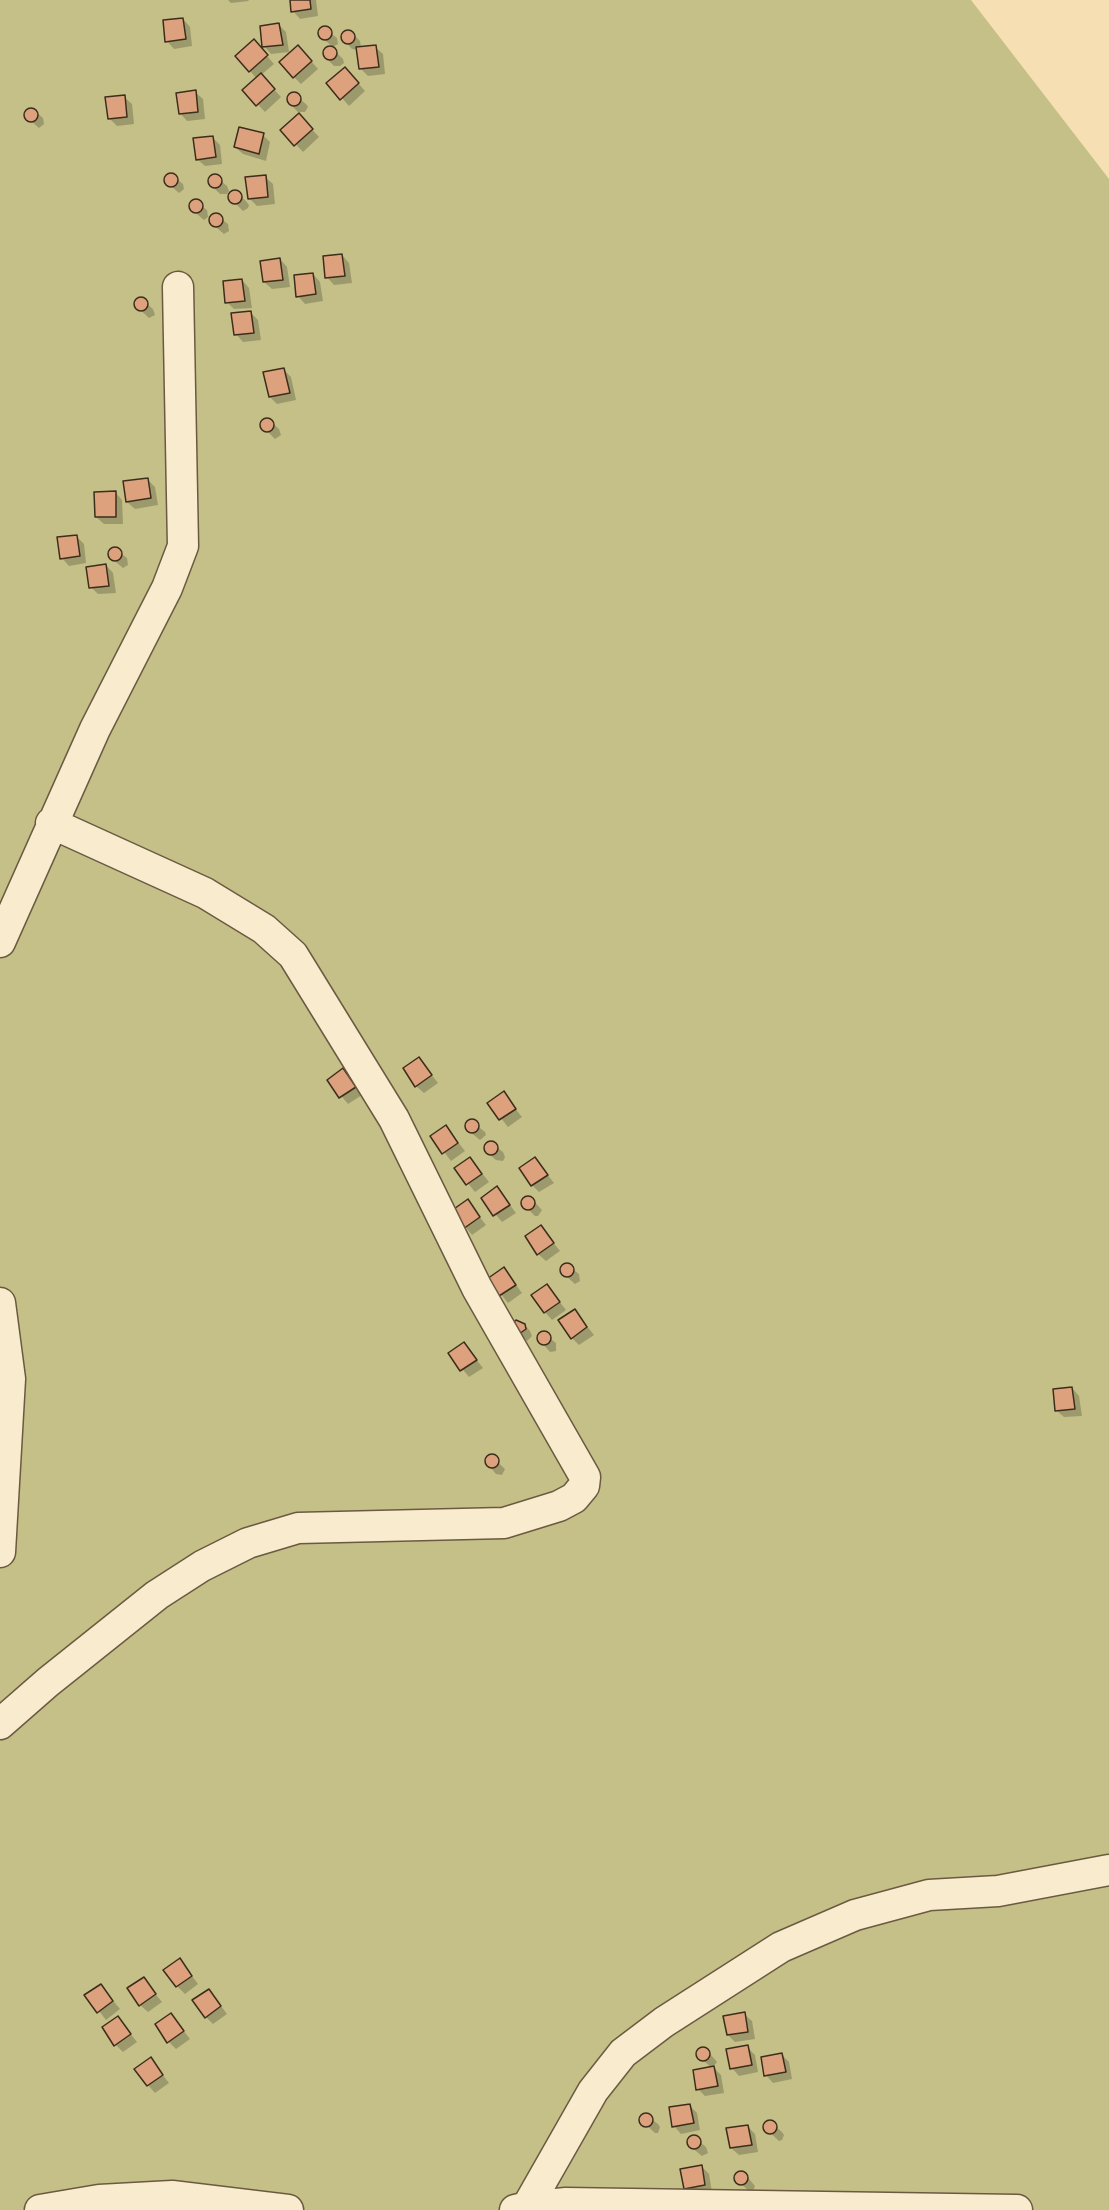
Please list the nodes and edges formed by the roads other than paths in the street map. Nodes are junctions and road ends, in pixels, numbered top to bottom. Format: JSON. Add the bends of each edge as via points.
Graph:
{"nodes":[{"id":1,"x":178,"y":287,"type":"dead end"},
{"id":2,"x":51,"y":823,"type":"junction"},
{"id":3,"x":0,"y":942,"type":"edge"},
{"id":4,"x":0,"y":1303,"type":"edge"},
{"id":5,"x":0,"y":1552,"type":"edge"},
{"id":6,"x":0,"y":1724,"type":"edge"},
{"id":7,"x":1109,"y":1870,"type":"edge"},
{"id":8,"x":521,"y":2208,"type":"edge"},
{"id":9,"x":40,"y":2210,"type":"edge"},
{"id":10,"x":288,"y":2210,"type":"edge"},
{"id":11,"x":1017,"y":2210,"type":"edge"}],
"edges":[{"from":1,"to":2,"type":"street","via":[[183,546],[167,588]]},
{"from":2,"to":3,"type":"street"},
{"from":2,"to":6,"type":"street","via":[[205,893],[264,929],[293,955],[394,1119],[477,1288],[585,1477],[584,1486],[574,1498],[504,1523],[298,1528],[248,1543],[202,1566],[157,1596]]},
{"from":4,"to":5,"type":"street","via":[[10,1379]]},
{"from":7,"to":8,"type":"street","via":[[998,1891],[929,1895],[855,1915],[781,1947],[623,2053],[592,2091]]},
{"from":8,"to":11,"type":"street","via":[[566,2203]]},
{"from":9,"to":10,"type":"street","via":[[99,2200],[172,2196]]}]}
